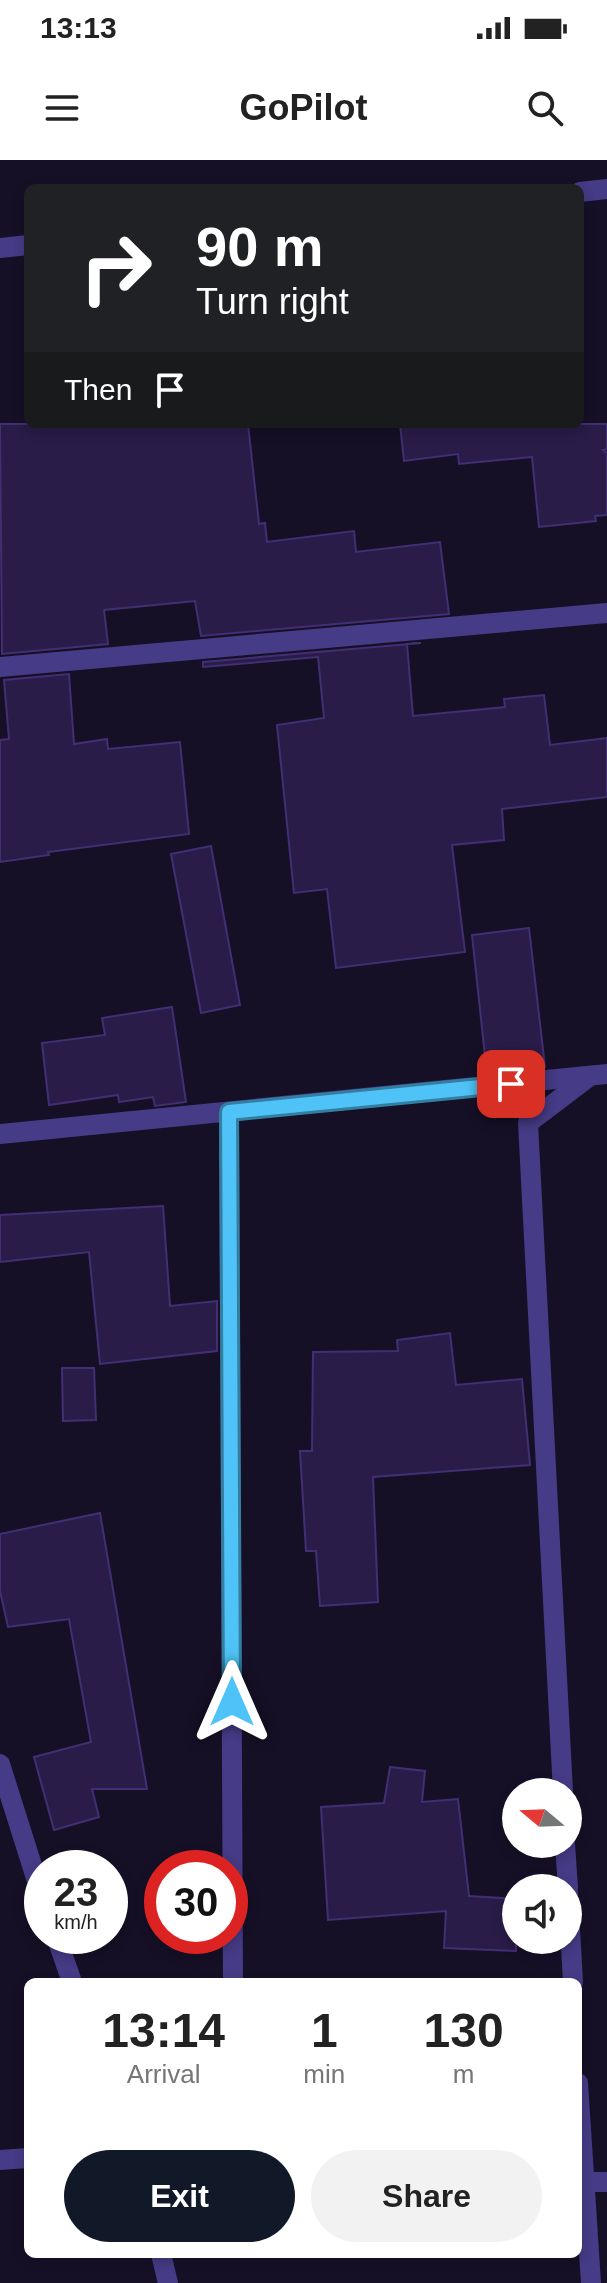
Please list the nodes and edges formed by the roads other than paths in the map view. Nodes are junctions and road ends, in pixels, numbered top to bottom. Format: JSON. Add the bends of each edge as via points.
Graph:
{"nodes":[{"id":1,"x":607,"y":189,"type":"edge"},
{"id":2,"x":584,"y":192,"type":"edge"},
{"id":3,"x":24,"y":245,"type":"edge"},
{"id":4,"x":0,"y":248,"type":"edge"},
{"id":5,"x":607,"y":613,"type":"edge"},
{"id":6,"x":0,"y":667,"type":"edge"},
{"id":7,"x":598,"y":1075,"type":"edge"},
{"id":8,"x":229,"y":1112,"type":"junction"},
{"id":9,"x":0,"y":1134,"type":"edge"},
{"id":10,"x":0,"y":1764,"type":"edge"},
{"id":11,"x":562,"y":1778,"type":"edge"},
{"id":12,"x":27,"y":1850,"type":"edge"},
{"id":13,"x":62,"y":1954,"type":"edge"},
{"id":14,"x":571,"y":1954,"type":"edge"},
{"id":15,"x":71,"y":1978,"type":"edge"},
{"id":16,"x":233,"y":1978,"type":"edge"},
{"id":17,"x":573,"y":1978,"type":"edge"},
{"id":18,"x":24,"y":2158,"type":"edge"},
{"id":19,"x":0,"y":2160,"type":"edge"},
{"id":20,"x":582,"y":2182,"type":"edge"},
{"id":21,"x":607,"y":2182,"type":"edge"},
{"id":22,"x":582,"y":2192,"type":"edge"},
{"id":23,"x":162,"y":2258,"type":"edge"},
{"id":24,"x":168,"y":2283,"type":"edge"},
{"id":25,"x":591,"y":2283,"type":"edge"}],
"edges":[{"from":1,"to":2,"type":"street"},
{"from":3,"to":4,"type":"street"},
{"from":5,"to":6,"type":"street"},
{"from":7,"to":8,"type":"street"},
{"from":7,"to":11,"type":"street","via":[[528,1123]]},
{"from":8,"to":9,"type":"street"},
{"from":8,"to":16,"type":"street"},
{"from":10,"to":12,"type":"street"},
{"from":13,"to":15,"type":"street"},
{"from":14,"to":17,"type":"street"},
{"from":18,"to":19,"type":"street"},
{"from":20,"to":21,"type":"street"},
{"from":22,"to":25,"type":"street"},
{"from":23,"to":24,"type":"street"}]}
